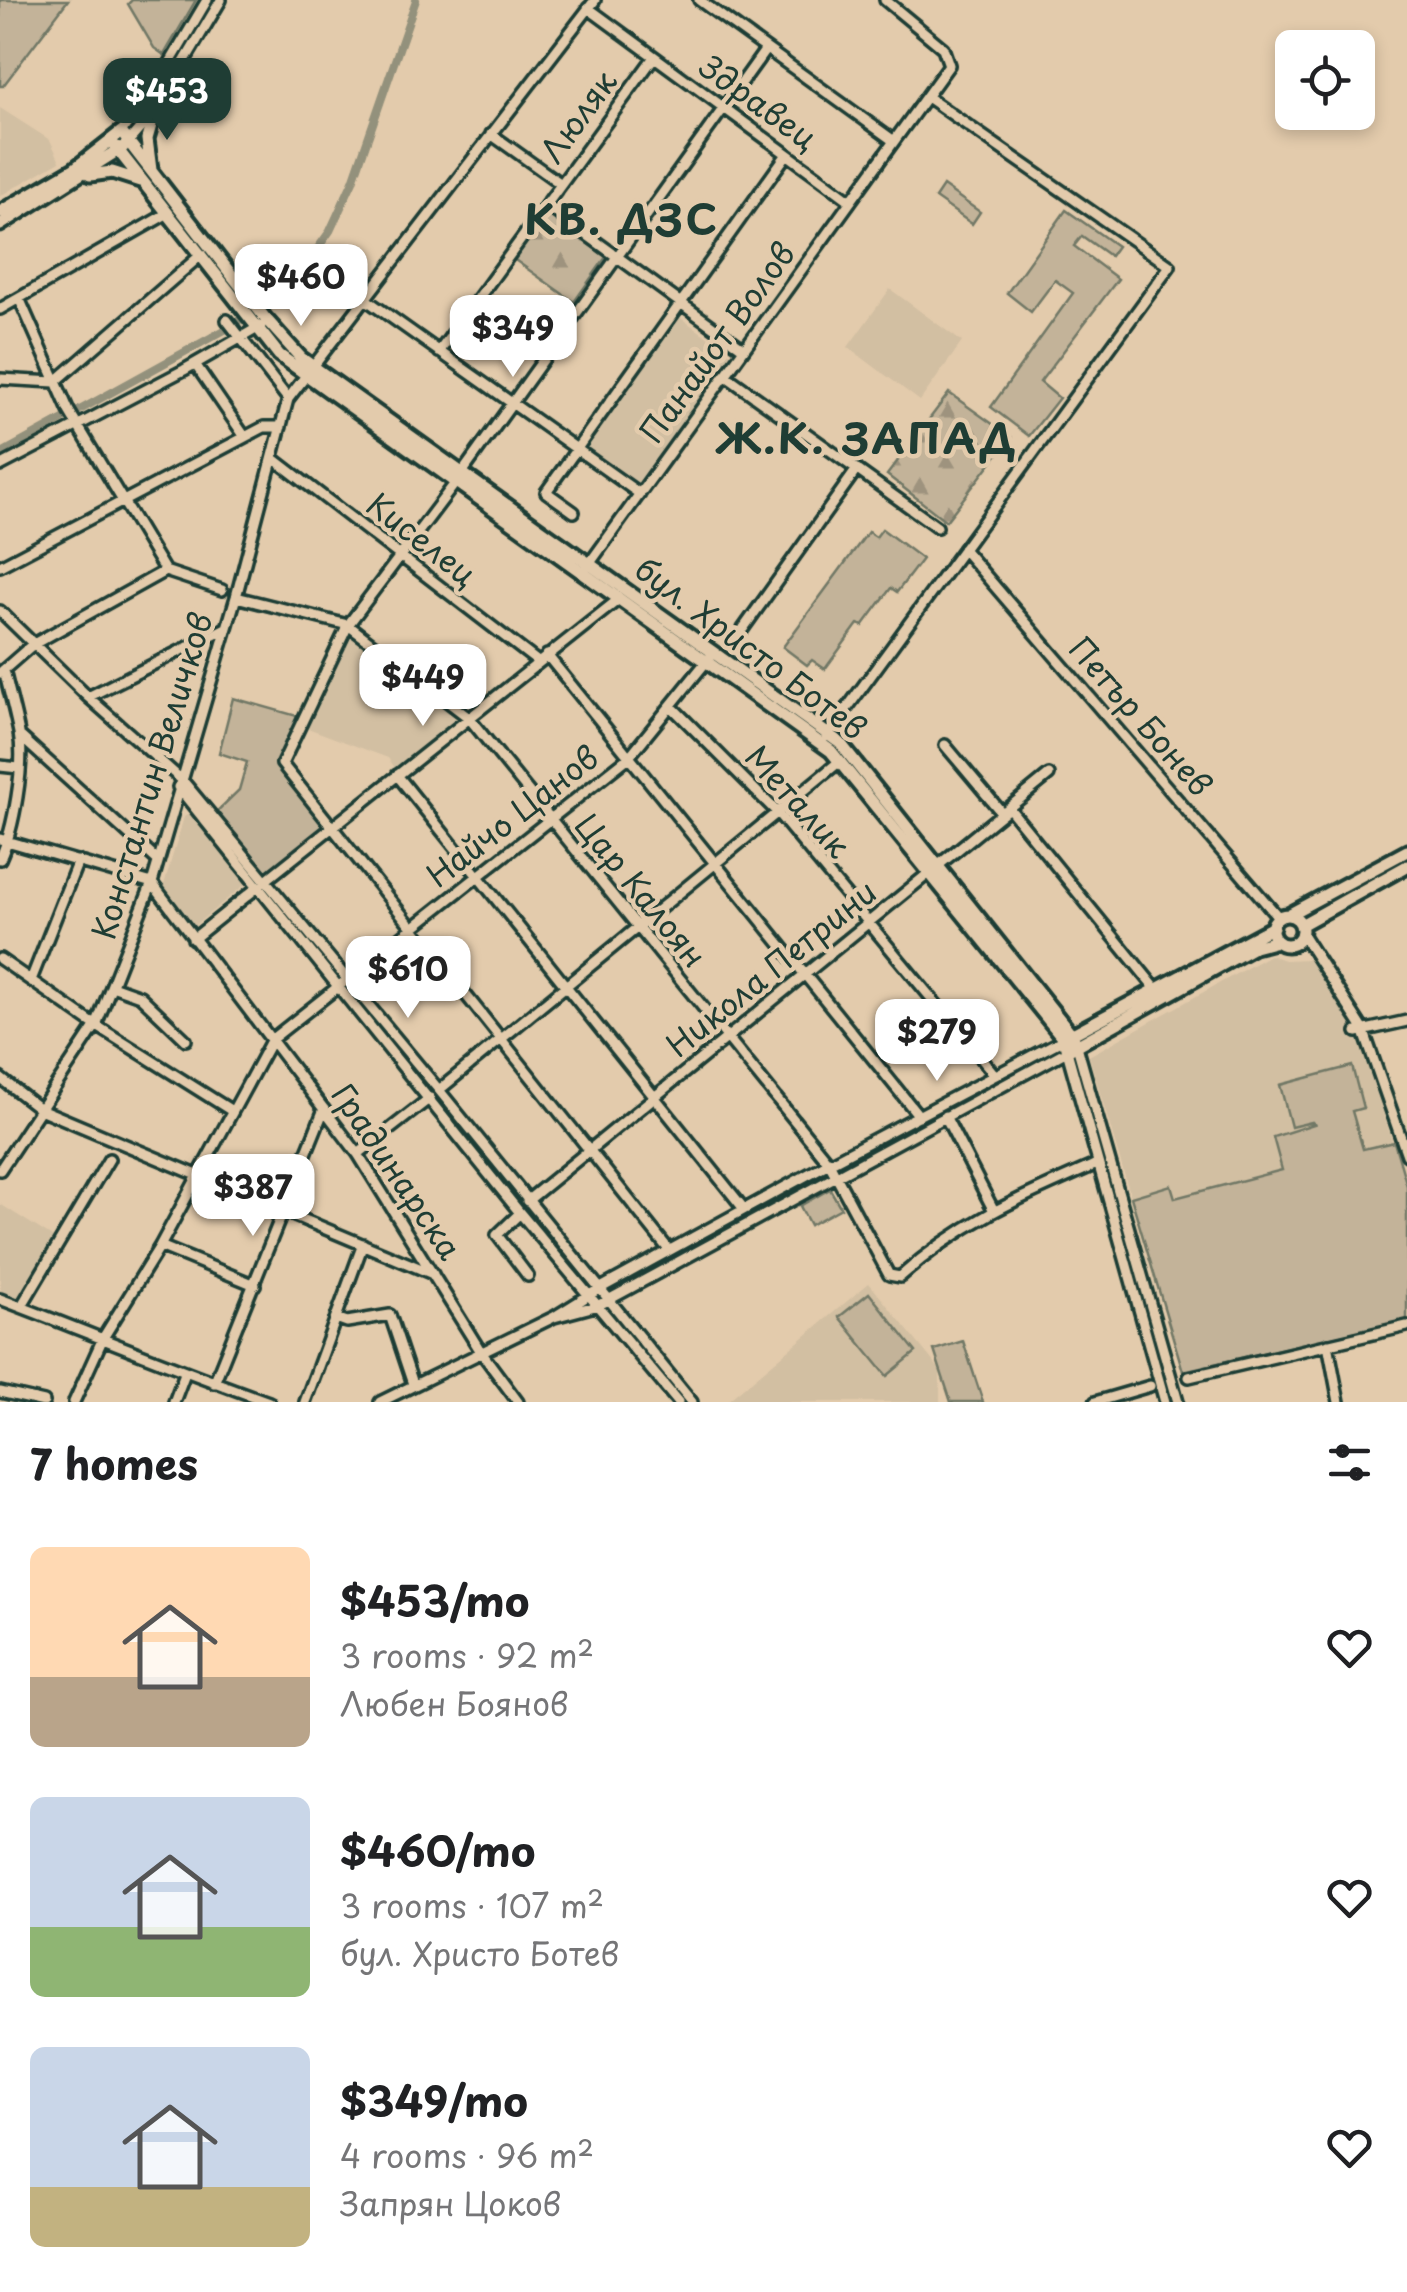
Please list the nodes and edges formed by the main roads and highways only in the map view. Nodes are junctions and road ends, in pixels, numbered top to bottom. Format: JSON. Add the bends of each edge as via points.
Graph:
{"nodes":[{"id":1,"x":155,"y":111,"type":"road end"},
{"id":2,"x":120,"y":141,"type":"junction"},
{"id":3,"x":148,"y":178,"type":"junction"},
{"id":4,"x":77,"y":179,"type":"junction"},
{"id":5,"x":0,"y":212,"type":"edge"},
{"id":6,"x":0,"y":225,"type":"edge"},
{"id":7,"x":248,"y":307,"type":"junction"},
{"id":8,"x":586,"y":568,"type":"junction"},
{"id":9,"x":710,"y":657,"type":"junction"},
{"id":10,"x":825,"y":739,"type":"junction"},
{"id":11,"x":1407,"y":851,"type":"edge"},
{"id":12,"x":1407,"y":866,"type":"edge"},
{"id":13,"x":935,"y":870,"type":"junction"},
{"id":14,"x":1280,"y":920,"type":"junction"},
{"id":15,"x":1299,"y":934,"type":"junction"},
{"id":16,"x":1277,"y":941,"type":"junction"},
{"id":17,"x":1070,"y":1043,"type":"junction"}],
"edges":[{"from":1,"to":3,"type":"main road","via":[[147,139]]},
{"from":2,"to":3,"type":"main road","name":"бул. Христо Ботев"},
{"from":2,"to":4,"type":"main road"},
{"from":2,"to":5,"type":"main road"},
{"from":3,"to":4,"type":"main road","via":[[112,172]]},
{"from":3,"to":7,"type":"main road","name":"бул. Христо Ботев"},
{"from":3,"to":7,"type":"main road","name":"бул. Христо Ботев","via":[[201,256]]},
{"from":4,"to":6,"type":"main road"},
{"from":7,"to":8,"type":"main road","name":"бул. Христо Ботев","via":[[279,355]]},
{"from":8,"to":9,"type":"main road","name":"бул. Христо Ботев"},
{"from":8,"to":9,"type":"main road","name":"бул. Христо Ботев","via":[[619,599]]},
{"from":9,"to":10,"type":"main road","name":"бул. Христо Ботев"},
{"from":10,"to":13,"type":"main road","name":"бул. Христо Ботев","via":[[835,764]]},
{"from":10,"to":13,"type":"main road","name":"бул. Христо Ботев","via":[[849,754]]},
{"from":11,"to":14,"type":"main road"},
{"from":12,"to":15,"type":"main road"},
{"from":13,"to":17,"type":"main road","name":"бул. Христо Ботев"},
{"from":14,"to":15,"type":"main road","via":[[1296,918]]},
{"from":14,"to":16,"type":"main road"},
{"from":14,"to":17,"type":"main road"},
{"from":15,"to":16,"type":"main road","via":[[1285,945]]},
{"from":16,"to":17,"type":"main road"}]}
